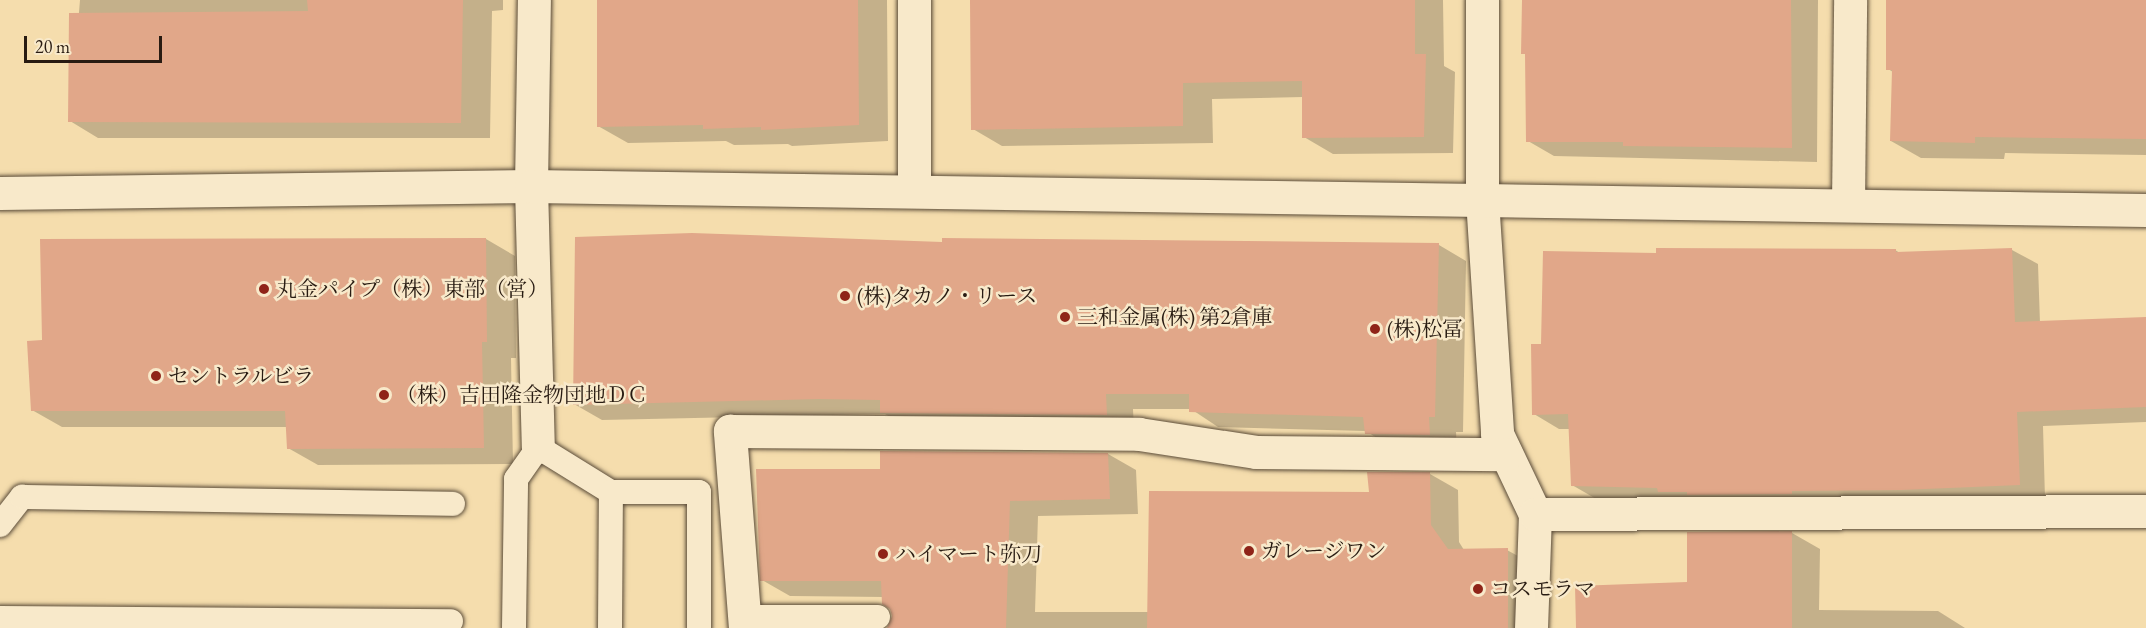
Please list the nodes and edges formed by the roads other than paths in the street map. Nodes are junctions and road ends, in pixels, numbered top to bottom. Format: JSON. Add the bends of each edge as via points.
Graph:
{"nodes":[{"id":1,"x":534,"y":0,"type":"edge"},
{"id":2,"x":915,"y":0,"type":"edge"},
{"id":3,"x":1482,"y":0,"type":"edge"},
{"id":4,"x":1850,"y":0,"type":"edge"},
{"id":5,"x":531,"y":186,"type":"junction"},
{"id":6,"x":914,"y":191,"type":"junction"},
{"id":7,"x":0,"y":193,"type":"edge"},
{"id":8,"x":1482,"y":200,"type":"junction"},
{"id":9,"x":1848,"y":205,"type":"junction"},
{"id":10,"x":2146,"y":210,"type":"edge"},
{"id":11,"x":538,"y":447,"type":"junction"},
{"id":12,"x":1506,"y":454,"type":"junction"},
{"id":13,"x":611,"y":492,"type":"junction"},
{"id":14,"x":453,"y":504,"type":"dead end"},
{"id":15,"x":2146,"y":511,"type":"edge"},
{"id":16,"x":1535,"y":514,"type":"junction"},
{"id":17,"x":0,"y":525,"type":"edge"},
{"id":18,"x":878,"y":617,"type":"dead end"},
{"id":19,"x":0,"y":618,"type":"edge"},
{"id":20,"x":451,"y":621,"type":"dead end"},
{"id":21,"x":745,"y":623,"type":"edge"},
{"id":22,"x":514,"y":628,"type":"edge"},
{"id":23,"x":610,"y":628,"type":"edge"},
{"id":24,"x":699,"y":628,"type":"edge"},
{"id":25,"x":1531,"y":628,"type":"edge"}],
"edges":[{"from":1,"to":5,"type":"street"},
{"from":2,"to":6,"type":"street"},
{"from":3,"to":8,"type":"street"},
{"from":4,"to":9,"type":"street"},
{"from":5,"to":6,"type":"street"},
{"from":5,"to":7,"type":"street"},
{"from":5,"to":11,"type":"street"},
{"from":6,"to":8,"type":"street"},
{"from":8,"to":9,"type":"street"},
{"from":8,"to":12,"type":"street","via":[[1497,434]]},
{"from":9,"to":10,"type":"street"},
{"from":11,"to":13,"type":"lane"},
{"from":11,"to":22,"type":"lane","via":[[516,479]]},
{"from":12,"to":16,"type":"street"},
{"from":12,"to":21,"type":"street","via":[[1256,452],[1139,434],[730,431]]},
{"from":13,"to":23,"type":"lane"},
{"from":13,"to":24,"type":"lane","via":[[699,492]]},
{"from":14,"to":17,"type":"lane","via":[[22,497]]},
{"from":15,"to":16,"type":"street"},
{"from":16,"to":25,"type":"street"},
{"from":18,"to":21,"type":"lane"},
{"from":19,"to":20,"type":"lane"}]}
